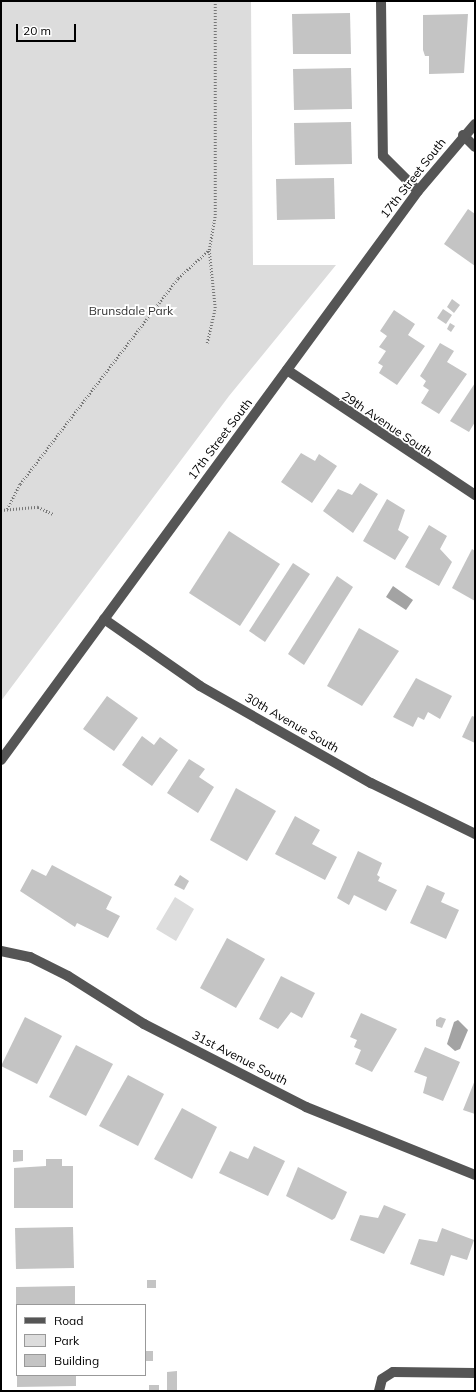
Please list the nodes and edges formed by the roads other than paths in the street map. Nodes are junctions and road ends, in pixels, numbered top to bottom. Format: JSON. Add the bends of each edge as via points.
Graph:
{"nodes":[{"id":1,"x":381,"y":1,"type":"edge"},
{"id":2,"x":475,"y":124,"type":"edge"},
{"id":3,"x":463,"y":135,"type":"junction"},
{"id":4,"x":475,"y":147,"type":"edge"},
{"id":5,"x":418,"y":191,"type":"junction"},
{"id":6,"x":287,"y":370,"type":"junction"},
{"id":7,"x":475,"y":496,"type":"edge"},
{"id":8,"x":104,"y":619,"type":"junction"},
{"id":9,"x":1,"y":760,"type":"edge"},
{"id":10,"x":475,"y":834,"type":"edge"},
{"id":11,"x":1,"y":951,"type":"edge"},
{"id":12,"x":475,"y":1175,"type":"edge"},
{"id":13,"x":475,"y":1373,"type":"edge"},
{"id":14,"x":379,"y":1391,"type":"edge"}],
"edges":[{"from":1,"to":5,"type":"street","via":[[383,156]]},
{"from":2,"to":3,"type":"street","name":"17th Street South"},
{"from":3,"to":4,"type":"street"},
{"from":3,"to":5,"type":"street","name":"17th Street South"},
{"from":5,"to":6,"type":"street","name":"17th Street South"},
{"from":6,"to":7,"type":"street","name":"29th Avenue South"},
{"from":6,"to":8,"type":"street","name":"17th Street South"},
{"from":8,"to":9,"type":"street","name":"17th Street South"},
{"from":8,"to":10,"type":"street","name":"30th Avenue South","via":[[200,686],[370,783]]},
{"from":11,"to":12,"type":"street","name":"31st Avenue South","via":[[30,957],[68,976],[144,1024],[306,1107]]},
{"from":13,"to":14,"type":"street","via":[[394,1372],[382,1379]]}]}
